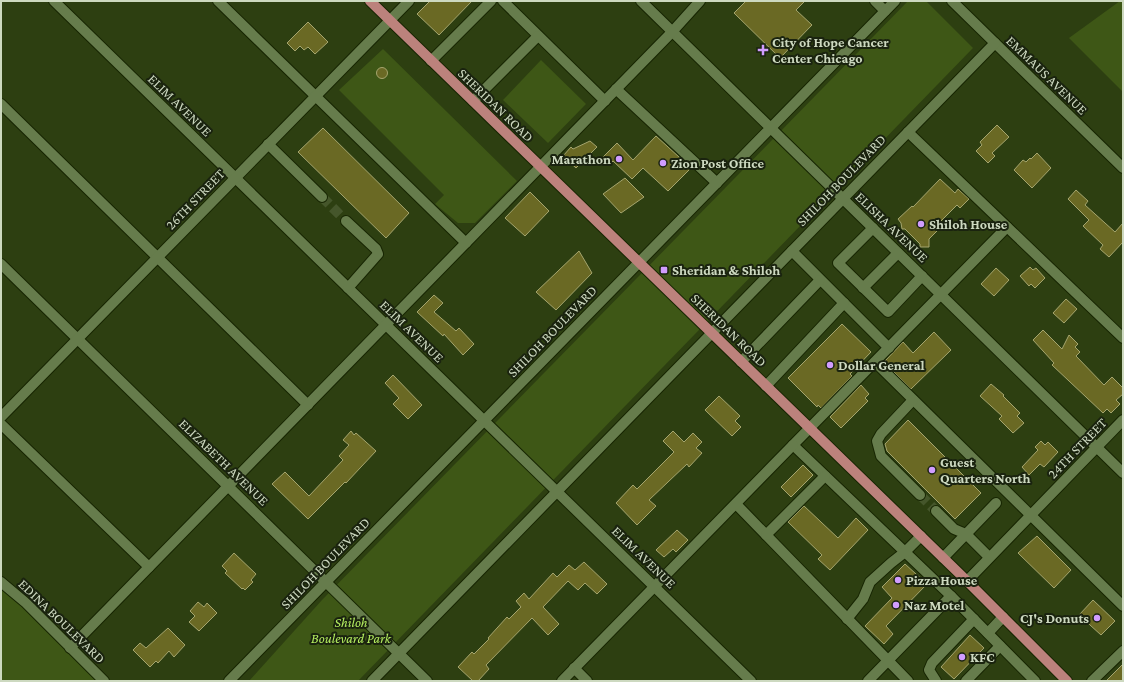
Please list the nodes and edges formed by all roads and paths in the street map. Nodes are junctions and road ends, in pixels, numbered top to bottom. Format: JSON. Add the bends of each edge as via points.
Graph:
{"nodes":[{"id":1,"x":54,"y":1,"type":"edge"},
{"id":2,"x":218,"y":1,"type":"edge"},
{"id":3,"x":370,"y":1,"type":"edge"},
{"id":4,"x":409,"y":1,"type":"edge"},
{"id":5,"x":491,"y":1,"type":"edge"},
{"id":6,"x":502,"y":1,"type":"edge"},
{"id":7,"x":642,"y":1,"type":"edge"},
{"id":8,"x":700,"y":1,"type":"edge"},
{"id":9,"x":875,"y":1,"type":"edge"},
{"id":10,"x":895,"y":1,"type":"edge"},
{"id":11,"x":952,"y":1,"type":"edge"},
{"id":12,"x":885,"y":11,"type":"junction"},
{"id":13,"x":390,"y":21,"type":"junction"},
{"id":14,"x":672,"y":32,"type":"junction"},
{"id":15,"x":538,"y":36,"type":"junction"},
{"id":16,"x":995,"y":43,"type":"junction"},
{"id":17,"x":431,"y":61,"type":"junction"},
{"id":18,"x":616,"y":89,"type":"junction"},
{"id":19,"x":315,"y":96,"type":"junction"},
{"id":20,"x":472,"y":101,"type":"junction"},
{"id":21,"x":605,"y":101,"type":"junction"},
{"id":22,"x":1,"y":104,"type":"edge"},
{"id":23,"x":771,"y":128,"type":"junction"},
{"id":24,"x":908,"y":132,"type":"junction"},
{"id":25,"x":268,"y":144,"type":"junction"},
{"id":26,"x":540,"y":167,"type":"junction"},
{"id":27,"x":1123,"y":168,"type":"edge"},
{"id":28,"x":235,"y":178,"type":"junction"},
{"id":29,"x":717,"y":183,"type":"junction"},
{"id":30,"x":322,"y":197,"type":"tunnel mouth"},
{"id":31,"x":843,"y":198,"type":"junction"},
{"id":32,"x":346,"y":221,"type":"tunnel mouth"},
{"id":33,"x":873,"y":228,"type":"junction"},
{"id":34,"x":1007,"y":228,"type":"junction"},
{"id":35,"x":466,"y":243,"type":"junction"},
{"id":36,"x":792,"y":251,"type":"junction"},
{"id":37,"x":898,"y":253,"type":"junction"},
{"id":38,"x":157,"y":258,"type":"junction"},
{"id":39,"x":639,"y":263,"type":"junction"},
{"id":40,"x":1,"y":264,"type":"edge"},
{"id":41,"x":922,"y":276,"type":"junction"},
{"id":42,"x":820,"y":280,"type":"junction"},
{"id":43,"x":348,"y":288,"type":"junction"},
{"id":44,"x":863,"y":288,"type":"junction"},
{"id":45,"x":941,"y":295,"type":"junction"},
{"id":46,"x":844,"y":303,"type":"junction"},
{"id":47,"x":386,"y":325,"type":"junction"},
{"id":48,"x":711,"y":333,"type":"junction"},
{"id":49,"x":1123,"y":338,"type":"edge"},
{"id":50,"x":78,"y":339,"type":"junction"},
{"id":51,"x":889,"y":348,"type":"junction"},
{"id":52,"x":741,"y":362,"type":"junction"},
{"id":53,"x":875,"y":362,"type":"junction"},
{"id":54,"x":766,"y":386,"type":"junction"},
{"id":55,"x":913,"y":400,"type":"junction"},
{"id":56,"x":308,"y":405,"type":"junction"},
{"id":57,"x":1,"y":417,"type":"edge"},
{"id":58,"x":484,"y":420,"type":"junction"},
{"id":59,"x":1123,"y":420,"type":"edge"},
{"id":60,"x":1,"y":424,"type":"edge"},
{"id":61,"x":810,"y":429,"type":"junction"},
{"id":62,"x":793,"y":445,"type":"junction"},
{"id":63,"x":1097,"y":447,"type":"junction"},
{"id":64,"x":1123,"y":473,"type":"edge"},
{"id":65,"x":825,"y":476,"type":"junction"},
{"id":66,"x":228,"y":486,"type":"junction"},
{"id":67,"x":557,"y":492,"type":"junction"},
{"id":68,"x":920,"y":495,"type":"tunnel mouth"},
{"id":69,"x":996,"y":503,"type":"dead end"},
{"id":70,"x":736,"y":504,"type":"junction"},
{"id":71,"x":936,"y":511,"type":"tunnel mouth"},
{"id":72,"x":1030,"y":515,"type":"junction"},
{"id":73,"x":966,"y":534,"type":"junction"},
{"id":74,"x":766,"y":535,"type":"junction"},
{"id":75,"x":920,"y":536,"type":"junction"},
{"id":76,"x":905,"y":552,"type":"junction"},
{"id":77,"x":989,"y":557,"type":"junction"},
{"id":78,"x":943,"y":558,"type":"junction"},
{"id":79,"x":149,"y":567,"type":"junction"},
{"id":80,"x":966,"y":581,"type":"junction"},
{"id":81,"x":1,"y":582,"type":"edge"},
{"id":82,"x":326,"y":582,"type":"junction"},
{"id":83,"x":654,"y":587,"type":"junction"},
{"id":84,"x":951,"y":596,"type":"junction"},
{"id":85,"x":1123,"y":606,"type":"edge"},
{"id":86,"x":1003,"y":617,"type":"junction"},
{"id":87,"x":847,"y":619,"type":"junction"},
{"id":88,"x":974,"y":619,"type":"junction"},
{"id":89,"x":988,"y":634,"type":"junction"},
{"id":90,"x":1000,"y":646,"type":"junction"},
{"id":91,"x":70,"y":648,"type":"junction"},
{"id":92,"x":1123,"y":651,"type":"edge"},
{"id":93,"x":399,"y":653,"type":"junction"},
{"id":94,"x":887,"y":661,"type":"junction"},
{"id":95,"x":574,"y":668,"type":"junction"},
{"id":96,"x":104,"y":681,"type":"edge"},
{"id":97,"x":229,"y":681,"type":"edge"},
{"id":98,"x":372,"y":681,"type":"edge"},
{"id":99,"x":428,"y":681,"type":"edge"},
{"id":100,"x":562,"y":681,"type":"edge"},
{"id":101,"x":587,"y":681,"type":"edge"},
{"id":102,"x":750,"y":681,"type":"edge"},
{"id":103,"x":868,"y":681,"type":"edge"},
{"id":104,"x":908,"y":681,"type":"edge"},
{"id":105,"x":936,"y":681,"type":"edge"},
{"id":106,"x":966,"y":681,"type":"edge"},
{"id":107,"x":1035,"y":681,"type":"edge"},
{"id":108,"x":1067,"y":681,"type":"edge"},
{"id":109,"x":1092,"y":681,"type":"edge"}],
"edges":[{"from":1,"to":28,"type":"street","name":"ELIM AVENUE"},
{"from":2,"to":19,"type":"street"},
{"from":3,"to":13,"type":"main road","name":"SHERIDAN ROAD"},
{"from":4,"to":13,"type":"street","name":"26TH STREET"},
{"from":5,"to":17,"type":"street"},
{"from":6,"to":15,"type":"street"},
{"from":7,"to":14,"type":"street","name":"ELISHA AVENUE"},
{"from":8,"to":14,"type":"street"},
{"from":9,"to":12,"type":"street"},
{"from":10,"to":12,"type":"street","name":"SHILOH BOULEVARD"},
{"from":11,"to":16,"type":"street","name":"EMMAUS AVENUE"},
{"from":12,"to":23,"type":"street","name":"SHILOH BOULEVARD"},
{"from":13,"to":17,"type":"main road","name":"SHERIDAN ROAD"},
{"from":13,"to":19,"type":"street","name":"26TH STREET"},
{"from":14,"to":18,"type":"street"},
{"from":14,"to":23,"type":"street","name":"ELISHA AVENUE"},
{"from":15,"to":20,"type":"street"},
{"from":15,"to":21,"type":"street"},
{"from":16,"to":24,"type":"street","name":"SHILOH BOULEVARD"},
{"from":16,"to":27,"type":"street","name":"EMMAUS AVENUE"},
{"from":17,"to":20,"type":"main road","name":"SHERIDAN ROAD"},
{"from":18,"to":21,"type":"street"},
{"from":18,"to":29,"type":"street"},
{"from":19,"to":25,"type":"street","name":"26TH STREET"},
{"from":19,"to":35,"type":"street"},
{"from":20,"to":26,"type":"main road","name":"SHERIDAN ROAD"},
{"from":21,"to":26,"type":"street"},
{"from":22,"to":38,"type":"street"},
{"from":23,"to":29,"type":"street","name":"SHILOH BOULEVARD"},
{"from":23,"to":31,"type":"street","name":"ELISHA AVENUE"},
{"from":24,"to":31,"type":"street","name":"SHILOH BOULEVARD"},
{"from":24,"to":34,"type":"street"},
{"from":25,"to":28,"type":"street","name":"26TH STREET"},
{"from":25,"to":30,"type":"street"},
{"from":26,"to":35,"type":"street"},
{"from":26,"to":39,"type":"main road","name":"SHERIDAN ROAD"},
{"from":28,"to":38,"type":"street","name":"26TH STREET"},
{"from":28,"to":43,"type":"street","name":"ELIM AVENUE"},
{"from":29,"to":39,"type":"street","name":"SHILOH BOULEVARD"},
{"from":31,"to":33,"type":"street","name":"ELISHA AVENUE"},
{"from":31,"to":36,"type":"street","name":"SHILOH BOULEVARD"},
{"from":32,"to":43,"type":"street","via":[[376,249],[378,254]]},
{"from":33,"to":37,"type":"street","name":"ELISHA AVENUE"},
{"from":33,"to":44,"type":"street","via":[[838,264]]},
{"from":34,"to":45,"type":"street"},
{"from":34,"to":49,"type":"street"},
{"from":35,"to":47,"type":"street"},
{"from":36,"to":42,"type":"street"},
{"from":36,"to":48,"type":"street","name":"SHILOH BOULEVARD"},
{"from":37,"to":41,"type":"street","name":"ELISHA AVENUE"},
{"from":37,"to":44,"type":"street"},
{"from":38,"to":50,"type":"street","name":"26TH STREET"},
{"from":38,"to":56,"type":"street"},
{"from":39,"to":48,"type":"main road","name":"SHERIDAN ROAD"},
{"from":39,"to":58,"type":"street","name":"SHILOH BOULEVARD"},
{"from":40,"to":50,"type":"street","name":"ELIZABETH AVENUE"},
{"from":41,"to":44,"type":"street","via":[[888,312]]},
{"from":41,"to":45,"type":"street","name":"ELISHA AVENUE"},
{"from":42,"to":46,"type":"street"},
{"from":42,"to":52,"type":"street"},
{"from":43,"to":47,"type":"street","name":"ELIM AVENUE"},
{"from":45,"to":51,"type":"street"},
{"from":45,"to":63,"type":"street","name":"ELISHA AVENUE"},
{"from":46,"to":51,"type":"street"},
{"from":46,"to":54,"type":"street"},
{"from":47,"to":56,"type":"street"},
{"from":47,"to":58,"type":"street","name":"ELIM AVENUE"},
{"from":48,"to":52,"type":"main road","name":"SHERIDAN ROAD"},
{"from":48,"to":67,"type":"street","name":"SHILOH BOULEVARD"},
{"from":50,"to":57,"type":"street","name":"26TH STREET"},
{"from":50,"to":66,"type":"street","name":"ELIZABETH AVENUE"},
{"from":51,"to":53,"type":"street"},
{"from":52,"to":54,"type":"main road","name":"SHERIDAN ROAD"},
{"from":53,"to":55,"type":"street"},
{"from":53,"to":61,"type":"street"},
{"from":54,"to":61,"type":"main road","name":"SHERIDAN ROAD"},
{"from":55,"to":68,"type":"street","via":[[877,441],[881,456]]},
{"from":55,"to":72,"type":"street"},
{"from":56,"to":66,"type":"street"},
{"from":58,"to":67,"type":"street","name":"ELIM AVENUE"},
{"from":58,"to":82,"type":"street","name":"SHILOH BOULEVARD"},
{"from":59,"to":63,"type":"street","name":"24TH STREET"},
{"from":60,"to":79,"type":"street"},
{"from":61,"to":62,"type":"street"},
{"from":61,"to":75,"type":"main road","name":"SHERIDAN ROAD"},
{"from":62,"to":65,"type":"street"},
{"from":62,"to":70,"type":"street"},
{"from":63,"to":64,"type":"street","name":"ELISHA AVENUE"},
{"from":63,"to":72,"type":"street","name":"24TH STREET"},
{"from":65,"to":74,"type":"street"},
{"from":65,"to":76,"type":"street"},
{"from":66,"to":79,"type":"street"},
{"from":66,"to":82,"type":"street","name":"ELIZABETH AVENUE"},
{"from":67,"to":83,"type":"street","name":"ELIM AVENUE"},
{"from":67,"to":93,"type":"street","name":"SHILOH BOULEVARD"},
{"from":69,"to":73,"type":"street"},
{"from":70,"to":74,"type":"street"},
{"from":70,"to":83,"type":"street"},
{"from":71,"to":73,"type":"street","via":[[954,529]]},
{"from":72,"to":77,"type":"street","name":"24TH STREET"},
{"from":72,"to":85,"type":"street"},
{"from":73,"to":77,"type":"street"},
{"from":73,"to":78,"type":"street"},
{"from":74,"to":87,"type":"street"},
{"from":75,"to":76,"type":"street"},
{"from":75,"to":78,"type":"main road","name":"SHERIDAN ROAD"},
{"from":76,"to":84,"type":"street"},
{"from":76,"to":87,"type":"street","via":[[870,582],[863,599]]},
{"from":77,"to":80,"type":"street","name":"24TH STREET"},
{"from":78,"to":80,"type":"main road","name":"SHERIDAN ROAD"},
{"from":79,"to":91,"type":"street"},
{"from":80,"to":86,"type":"main road","name":"SHERIDAN ROAD"},
{"from":81,"to":91,"type":"street","name":"EDINA BOULEVARD"},
{"from":82,"to":93,"type":"street","name":"ELIZABETH AVENUE"},
{"from":82,"to":97,"type":"street","name":"SHILOH BOULEVARD"},
{"from":83,"to":95,"type":"street"},
{"from":83,"to":102,"type":"street","name":"ELIM AVENUE"},
{"from":84,"to":88,"type":"street"},
{"from":84,"to":94,"type":"street"},
{"from":86,"to":89,"type":"street"},
{"from":86,"to":108,"type":"main road","name":"SHERIDAN ROAD"},
{"from":87,"to":94,"type":"street"},
{"from":88,"to":89,"type":"street"},
{"from":88,"to":105,"type":"street","via":[[932,663],[929,670]]},
{"from":89,"to":90,"type":"street"},
{"from":90,"to":106,"type":"street"},
{"from":90,"to":107,"type":"street"},
{"from":91,"to":96,"type":"street","name":"EDINA BOULEVARD"},
{"from":92,"to":109,"type":"street"},
{"from":93,"to":98,"type":"street","name":"SHILOH BOULEVARD"},
{"from":93,"to":99,"type":"street","name":"ELIZABETH AVENUE"},
{"from":94,"to":103,"type":"street"},
{"from":94,"to":104,"type":"street"},
{"from":95,"to":100,"type":"street"},
{"from":95,"to":101,"type":"street"}]}
